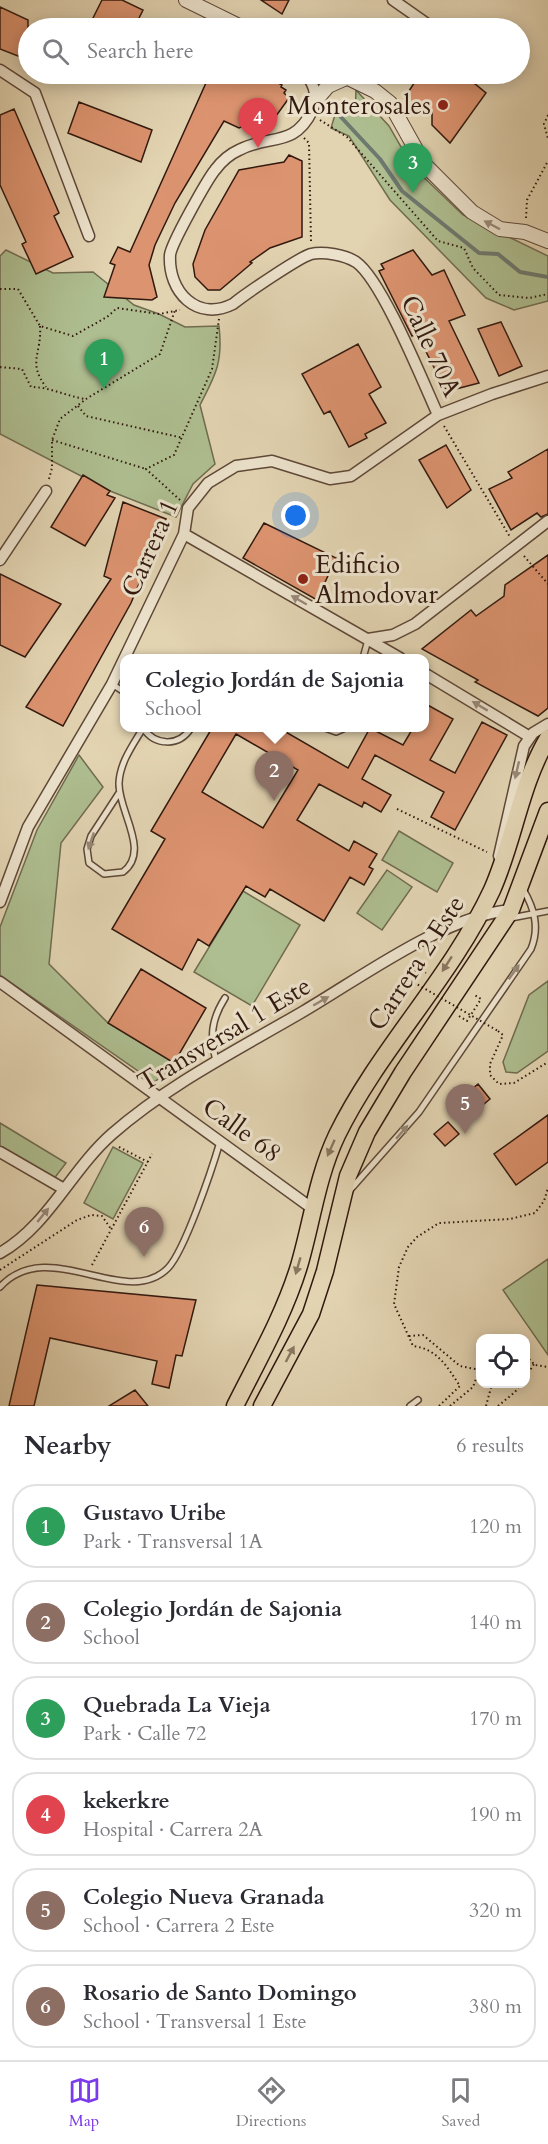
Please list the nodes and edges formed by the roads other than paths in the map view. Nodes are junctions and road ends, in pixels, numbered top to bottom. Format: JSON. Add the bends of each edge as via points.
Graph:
{"nodes":[{"id":1,"x":186,"y":0,"type":"edge"},
{"id":2,"x":393,"y":0,"type":"edge"},
{"id":3,"x":223,"y":18,"type":"edge"},
{"id":4,"x":419,"y":18,"type":"edge"},
{"id":5,"x":0,"y":70,"type":"edge"},
{"id":6,"x":18,"y":82,"type":"edge"},
{"id":7,"x":21,"y":84,"type":"edge"},
{"id":8,"x":312,"y":84,"type":"edge"},
{"id":9,"x":331,"y":84,"type":"edge"},
{"id":10,"x":359,"y":84,"type":"edge"},
{"id":11,"x":316,"y":100,"type":"junction"},
{"id":12,"x":89,"y":236,"type":"dead end"},
{"id":13,"x":548,"y":241,"type":"edge"},
{"id":14,"x":548,"y":376,"type":"edge"},
{"id":15,"x":438,"y":416,"type":"junction"},
{"id":16,"x":46,"y":490,"type":"road end"},
{"id":17,"x":548,"y":521,"type":"edge"},
{"id":18,"x":184,"y":534,"type":"junction"},
{"id":19,"x":0,"y":560,"type":"edge"},
{"id":20,"x":368,"y":639,"type":"junction"},
{"id":21,"x":126,"y":654,"type":"edge"},
{"id":22,"x":364,"y":654,"type":"edge"},
{"id":23,"x":393,"y":654,"type":"edge"},
{"id":24,"x":120,"y":667,"type":"edge"},
{"id":25,"x":429,"y":676,"type":"edge"},
{"id":26,"x":112,"y":684,"type":"junction"},
{"id":27,"x":120,"y":689,"type":"edge"},
{"id":28,"x":548,"y":724,"type":"edge"},
{"id":29,"x":141,"y":732,"type":"edge"},
{"id":30,"x":147,"y":732,"type":"edge"},
{"id":31,"x":187,"y":732,"type":"edge"},
{"id":32,"x":530,"y":736,"type":"junction"},
{"id":33,"x":548,"y":738,"type":"edge"},
{"id":34,"x":119,"y":793,"type":"junction"},
{"id":35,"x":548,"y":811,"type":"edge"},
{"id":36,"x":500,"y":871,"type":"junction"},
{"id":37,"x":522,"y":887,"type":"junction"},
{"id":38,"x":0,"y":902,"type":"edge"},
{"id":39,"x":548,"y":911,"type":"edge"},
{"id":40,"x":535,"y":913,"type":"junction"},
{"id":41,"x":509,"y":914,"type":"junction"},
{"id":42,"x":479,"y":916,"type":"junction"},
{"id":43,"x":0,"y":982,"type":"edge"},
{"id":44,"x":225,"y":998,"type":"dead end"},
{"id":45,"x":217,"y":1062,"type":"junction"},
{"id":46,"x":159,"y":1097,"type":"junction"},
{"id":47,"x":220,"y":1142,"type":"junction"},
{"id":48,"x":0,"y":1152,"type":"edge"},
{"id":49,"x":64,"y":1189,"type":"junction"},
{"id":50,"x":342,"y":1197,"type":"junction"},
{"id":51,"x":313,"y":1209,"type":"junction"},
{"id":52,"x":0,"y":1253,"type":"edge"},
{"id":53,"x":0,"y":1287,"type":"edge"},
{"id":54,"x":418,"y":1400,"type":"dead end"},
{"id":55,"x":235,"y":1406,"type":"edge"},
{"id":56,"x":262,"y":1406,"type":"edge"},
{"id":57,"x":410,"y":1406,"type":"edge"}],
"edges":[{"from":1,"to":3,"type":"street"},
{"from":2,"to":4,"type":"street"},
{"from":5,"to":6,"type":"street"},
{"from":7,"to":12,"type":"street","via":[[35,93]]},
{"from":8,"to":11,"type":"street"},
{"from":9,"to":11,"type":"street"},
{"from":13,"to":10,"type":"street","one_way":true,"via":[[525,232],[500,229],[461,203],[424,164],[390,103]]},
{"from":11,"to":15,"type":"street","name":"Calle 70A","via":[[298,132],[241,149],[215,170],[170,253],[172,275],[181,296],[195,307],[218,309],[233,304],[311,254],[330,254],[357,262],[383,298]]},
{"from":14,"to":15,"type":"street","name":"Carrera 1"},
{"from":15,"to":18,"type":"street","name":"Carrera 1","via":[[351,476],[330,479],[272,461],[236,466],[207,483],[188,508]]},
{"from":16,"to":19,"type":"street"},
{"from":17,"to":20,"type":"street","via":[[415,624],[393,635]]},
{"from":20,"to":18,"type":"street","one_way":true},
{"from":18,"to":21,"type":"street","name":"Carrera 1"},
{"from":20,"to":22,"type":"lane"},
{"from":20,"to":23,"type":"street"},
{"from":24,"to":26,"type":"street","name":"Carrera 1"},
{"from":32,"to":25,"type":"street","one_way":true},
{"from":26,"to":27,"type":"lane"},
{"from":26,"to":38,"type":"street","name":"Carrera 1","via":[[28,827]]},
{"from":28,"to":32,"type":"street"},
{"from":29,"to":34,"type":"lane","via":[[124,762]]},
{"from":30,"to":31,"type":"lane","via":[[165,742],[178,740]]},
{"from":32,"to":36,"type":"street","one_way":true,"via":[[520,756],[500,847]]},
{"from":33,"to":36,"type":"main road","name":"Carrera 2 Este","via":[[536,759]]},
{"from":34,"to":34,"type":"lane","one_way":true,"via":[[87,849],[93,868],[111,875],[128,868],[135,852]]},
{"from":35,"to":37,"type":"main road","name":"Carrera 2 Este"},
{"from":36,"to":42,"type":"main road","name":"Carrera 2 Este"},
{"from":37,"to":40,"type":"lane"},
{"from":37,"to":41,"type":"main road","name":"Carrera 2 Este"},
{"from":39,"to":40,"type":"lane"},
{"from":40,"to":41,"type":"lane"},
{"from":50,"to":40,"type":"lane","one_way":true,"via":[[364,1177],[433,1094],[531,949],[536,933]]},
{"from":41,"to":42,"type":"street","name":"Transversal 1 Este"},
{"from":41,"to":50,"type":"main road","name":"Carrera 2 Este","via":[[378,1112],[356,1155]]},
{"from":45,"to":42,"type":"street","name":"Transversal 1 Este","one_way":true,"via":[[422,942]]},
{"from":42,"to":51,"type":"main road","name":"Carrera 2 Este","one_way":true,"via":[[360,1094],[326,1160]]},
{"from":43,"to":46,"type":"street","name":"Calle 68"},
{"from":44,"to":45,"type":"lane","via":[[212,1029]]},
{"from":45,"to":46,"type":"street","name":"Transversal 1 Este"},
{"from":46,"to":47,"type":"street","name":"Calle 68"},
{"from":46,"to":49,"type":"street","name":"Transversal 1 Este","via":[[111,1135]]},
{"from":47,"to":51,"type":"street","name":"Calle 68"},
{"from":47,"to":53,"type":"lane","via":[[178,1253],[155,1277],[137,1282],[47,1266],[16,1275]]},
{"from":48,"to":49,"type":"street"},
{"from":52,"to":49,"type":"street","name":"Transversal 1 Este","one_way":true,"via":[[27,1233]]},
{"from":56,"to":50,"type":"main road","name":"Carrera 2 Este","one_way":true,"via":[[311,1314]]},
{"from":51,"to":55,"type":"main road","name":"Carrera 2 Este","one_way":true,"via":[[300,1263],[284,1306]]},
{"from":54,"to":57,"type":"lane"}]}
